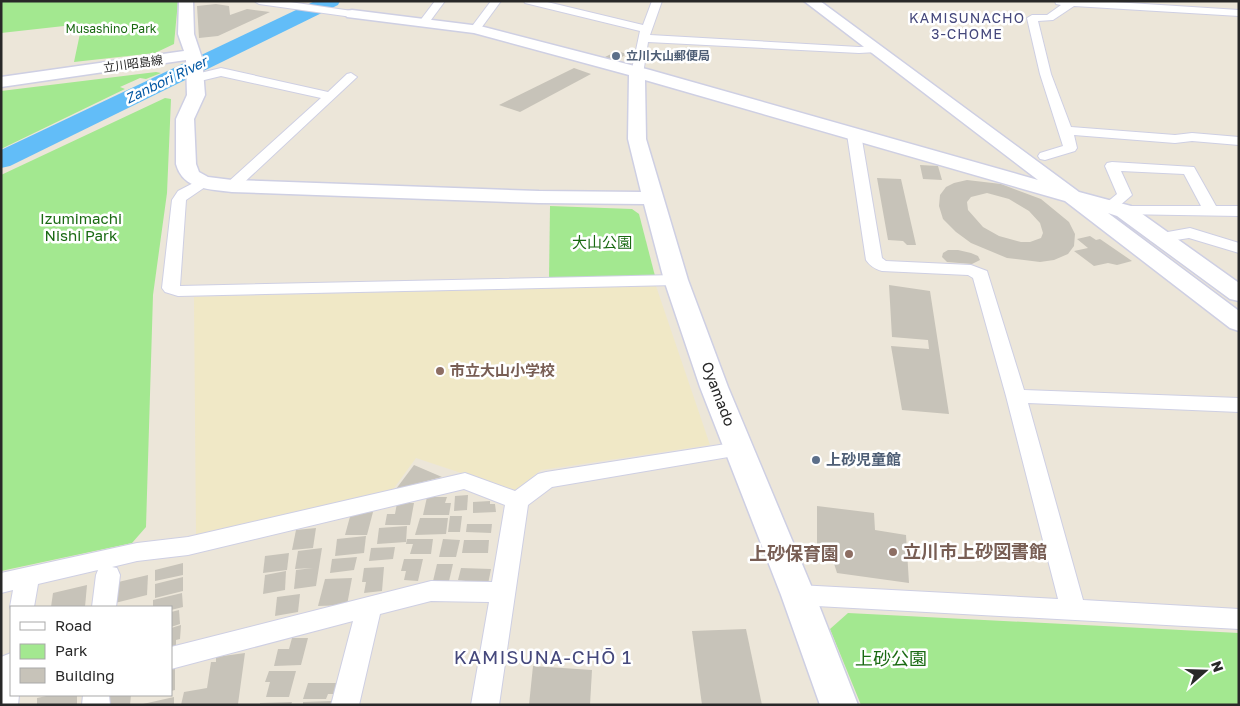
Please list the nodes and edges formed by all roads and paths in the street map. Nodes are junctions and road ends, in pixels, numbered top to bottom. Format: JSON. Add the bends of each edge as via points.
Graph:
{"nodes":[{"id":1,"x":186,"y":1,"type":"edge"},
{"id":2,"x":440,"y":1,"type":"edge"},
{"id":3,"x":496,"y":1,"type":"edge"},
{"id":4,"x":529,"y":1,"type":"edge"},
{"id":5,"x":657,"y":1,"type":"edge"},
{"id":6,"x":811,"y":1,"type":"edge"},
{"id":7,"x":829,"y":1,"type":"edge"},
{"id":8,"x":1054,"y":1,"type":"edge"},
{"id":9,"x":266,"y":2,"type":"edge"},
{"id":10,"x":1071,"y":3,"type":"junction"},
{"id":11,"x":1097,"y":3,"type":"edge"},
{"id":12,"x":1239,"y":13,"type":"edge"},
{"id":13,"x":352,"y":14,"type":"joint"},
{"id":14,"x":424,"y":22,"type":"junction"},
{"id":15,"x":475,"y":29,"type":"junction"},
{"id":16,"x":645,"y":34,"type":"junction"},
{"id":17,"x":877,"y":49,"type":"junction"},
{"id":18,"x":194,"y":67,"type":"junction"},
{"id":19,"x":637,"y":74,"type":"junction"},
{"id":20,"x":1,"y":77,"type":"edge"},
{"id":21,"x":351,"y":77,"type":"dead end"},
{"id":22,"x":1,"y":82,"type":"edge"},
{"id":23,"x":330,"y":96,"type":"junction"},
{"id":24,"x":1067,"y":131,"type":"junction"},
{"id":25,"x":854,"y":134,"type":"junction"},
{"id":26,"x":1239,"y":141,"type":"edge"},
{"id":27,"x":1045,"y":156,"type":"junction"},
{"id":28,"x":203,"y":182,"type":"junction"},
{"id":29,"x":232,"y":186,"type":"junction"},
{"id":30,"x":1072,"y":196,"type":"junction"},
{"id":31,"x":652,"y":198,"type":"junction"},
{"id":32,"x":1118,"y":208,"type":"junction"},
{"id":33,"x":1239,"y":210,"type":"edge"},
{"id":34,"x":1211,"y":211,"type":"junction"},
{"id":35,"x":1157,"y":238,"type":"junction"},
{"id":36,"x":1239,"y":248,"type":"edge"},
{"id":37,"x":676,"y":280,"type":"junction"},
{"id":38,"x":1239,"y":294,"type":"edge"},
{"id":39,"x":1239,"y":323,"type":"edge"},
{"id":40,"x":1016,"y":396,"type":"junction"},
{"id":41,"x":1239,"y":405,"type":"edge"},
{"id":42,"x":739,"y":449,"type":"junction"},
{"id":43,"x":517,"y":501,"type":"junction"},
{"id":44,"x":108,"y":575,"type":"dead end"},
{"id":45,"x":27,"y":577,"type":"junction"},
{"id":46,"x":1,"y":583,"type":"edge"},
{"id":47,"x":503,"y":592,"type":"junction"},
{"id":48,"x":798,"y":594,"type":"junction"},
{"id":49,"x":22,"y":606,"type":"edge"},
{"id":50,"x":104,"y":606,"type":"edge"},
{"id":51,"x":369,"y":607,"type":"junction"},
{"id":52,"x":1073,"y":610,"type":"junction"},
{"id":53,"x":1239,"y":620,"type":"edge"},
{"id":54,"x":172,"y":658,"type":"edge"},
{"id":55,"x":10,"y":670,"type":"edge"},
{"id":56,"x":4,"y":705,"type":"edge"},
{"id":57,"x":346,"y":705,"type":"edge"},
{"id":58,"x":485,"y":705,"type":"edge"},
{"id":59,"x":839,"y":705,"type":"edge"}],
"edges":[{"from":1,"to":18,"type":"street","via":[[186,34]]},
{"from":2,"to":14,"type":"street"},
{"from":3,"to":15,"type":"street"},
{"from":4,"to":16,"type":"street"},
{"from":5,"to":16,"type":"street"},
{"from":6,"to":17,"type":"street"},
{"from":7,"to":27,"type":"street"},
{"from":8,"to":10,"type":"street"},
{"from":9,"to":13,"type":"street"},
{"from":10,"to":11,"type":"street"},
{"from":10,"to":24,"type":"street","via":[[1049,18],[1032,18],[1048,82]]},
{"from":11,"to":12,"type":"street"},
{"from":13,"to":14,"type":"street"},
{"from":14,"to":15,"type":"street"},
{"from":15,"to":19,"type":"street"},
{"from":16,"to":17,"type":"street"},
{"from":16,"to":19,"type":"street"},
{"from":17,"to":30,"type":"street"},
{"from":18,"to":20,"type":"street","name":"立川昭島線"},
{"from":18,"to":22,"type":"street","name":"立川昭島線"},
{"from":18,"to":23,"type":"street"},
{"from":18,"to":28,"type":"street","via":[[196,95],[185,119],[186,164],[192,176]]},
{"from":19,"to":25,"type":"street"},
{"from":19,"to":31,"type":"street","name":"Oyamado","via":[[637,139]]},
{"from":21,"to":23,"type":"street"},
{"from":23,"to":29,"type":"street"},
{"from":24,"to":26,"type":"street"},
{"from":24,"to":27,"type":"street","via":[[1070,148]]},
{"from":25,"to":30,"type":"street"},
{"from":25,"to":40,"type":"street","via":[[874,260],[882,266],[971,270],[981,275]]},
{"from":27,"to":32,"type":"street"},
{"from":28,"to":29,"type":"street"},
{"from":28,"to":37,"type":"street","via":[[179,200],[171,288],[178,291]]},
{"from":29,"to":31,"type":"street"},
{"from":30,"to":32,"type":"street"},
{"from":30,"to":39,"type":"street"},
{"from":31,"to":37,"type":"street","name":"Oyamado"},
{"from":32,"to":34,"type":"street"},
{"from":32,"to":34,"type":"street","via":[[1125,195],[1112,166],[1189,170]]},
{"from":32,"to":35,"type":"street"},
{"from":33,"to":34,"type":"street"},
{"from":35,"to":36,"type":"street","via":[[1190,233]]},
{"from":35,"to":38,"type":"street"},
{"from":37,"to":42,"type":"street","name":"Oyamado"},
{"from":40,"to":41,"type":"street"},
{"from":40,"to":52,"type":"street"},
{"from":42,"to":43,"type":"street","via":[[546,480]]},
{"from":42,"to":48,"type":"street","name":"Oyamado"},
{"from":43,"to":45,"type":"street","via":[[465,481],[180,547],[137,552]]},
{"from":43,"to":47,"type":"street"},
{"from":44,"to":50,"type":"street"},
{"from":45,"to":46,"type":"street"},
{"from":45,"to":49,"type":"street"},
{"from":47,"to":51,"type":"street","via":[[431,591]]},
{"from":47,"to":58,"type":"street"},
{"from":48,"to":52,"type":"street"},
{"from":48,"to":59,"type":"street","name":"Oyamado"},
{"from":51,"to":54,"type":"street"},
{"from":51,"to":57,"type":"street"},
{"from":52,"to":53,"type":"street"},
{"from":55,"to":56,"type":"street"}]}
